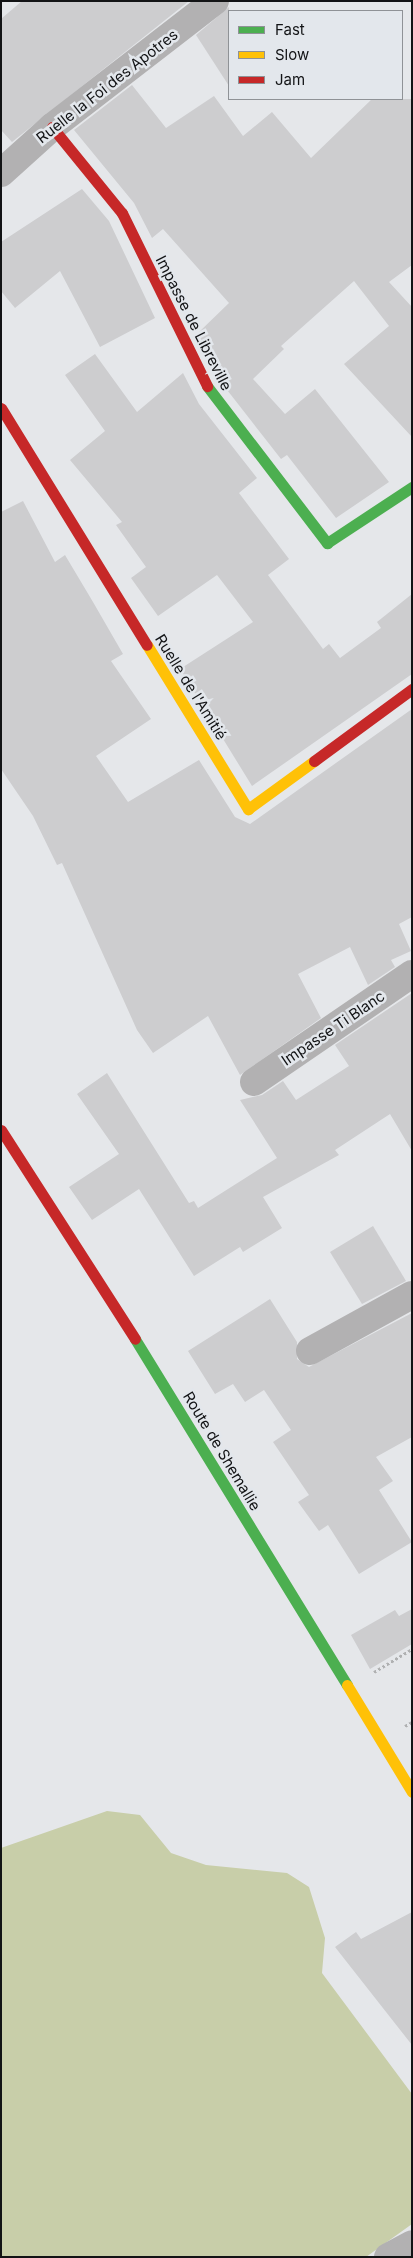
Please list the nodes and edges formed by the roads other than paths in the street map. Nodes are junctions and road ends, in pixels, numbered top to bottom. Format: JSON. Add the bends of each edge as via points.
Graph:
{"nodes":[{"id":1,"x":216,"y":1,"type":"edge"},
{"id":2,"x":52,"y":127,"type":"junction"},
{"id":3,"x":1,"y":173,"type":"edge"},
{"id":4,"x":1,"y":408,"type":"edge"},
{"id":5,"x":412,"y":487,"type":"edge"},
{"id":6,"x":412,"y":689,"type":"edge"},
{"id":7,"x":412,"y":974,"type":"edge"},
{"id":8,"x":254,"y":1082,"type":"dead end"},
{"id":9,"x":1,"y":1130,"type":"edge"},
{"id":10,"x":412,"y":1295,"type":"edge"},
{"id":11,"x":310,"y":1351,"type":"dead end"},
{"id":12,"x":412,"y":1792,"type":"edge"},
{"id":13,"x":412,"y":2244,"type":"edge"},
{"id":14,"x":388,"y":2257,"type":"edge"}],
"edges":[{"from":1,"to":2,"type":"street","name":"Ruelle la Foi des Apotres"},
{"from":2,"to":3,"type":"street","name":"Ruelle la Foi des Apotres"},
{"from":2,"to":5,"type":"street","name":"Impasse de Libreville","via":[[122,213],[212,394],[327,543]]},
{"from":4,"to":6,"type":"street","name":"Ruelle de l'Amitié","via":[[248,809]]},
{"from":7,"to":8,"type":"street","name":"Impasse Ti Blanc"},
{"from":9,"to":12,"type":"street","name":"Route de Shemallie","via":[[159,1376]]},
{"from":10,"to":11,"type":"street"},
{"from":13,"to":14,"type":"street"}]}
